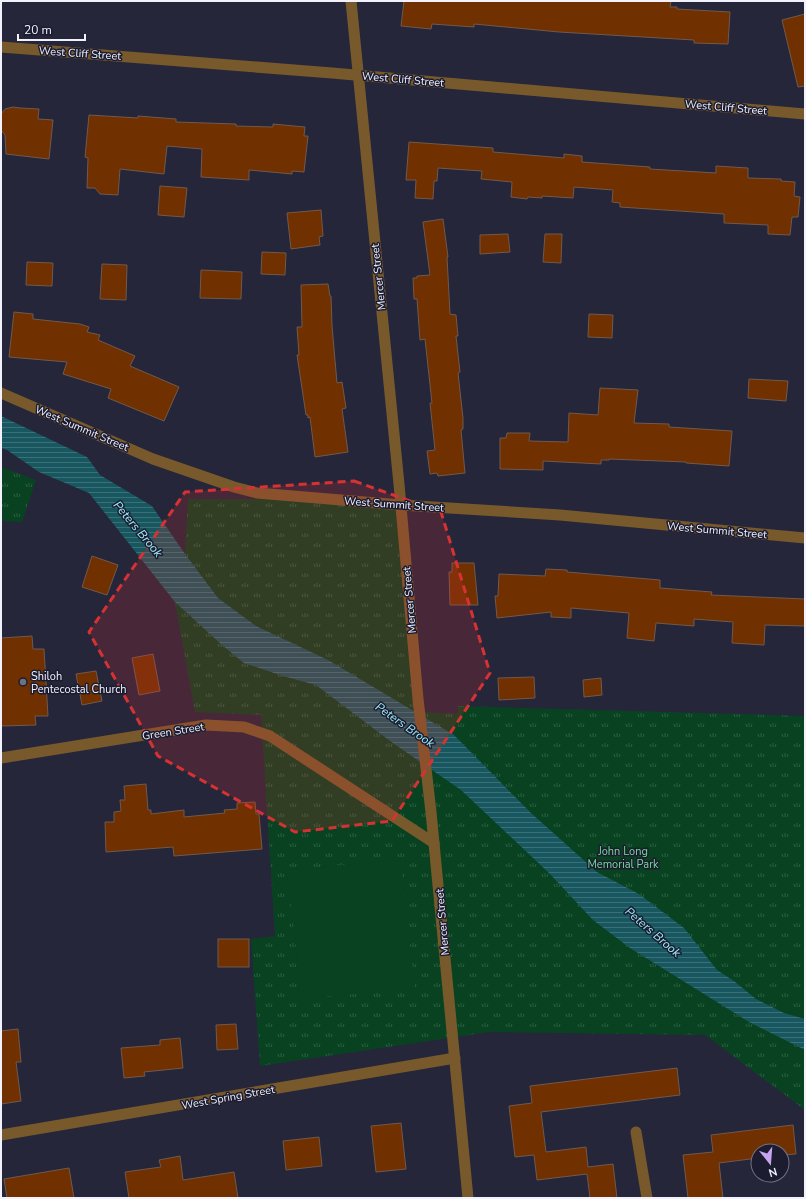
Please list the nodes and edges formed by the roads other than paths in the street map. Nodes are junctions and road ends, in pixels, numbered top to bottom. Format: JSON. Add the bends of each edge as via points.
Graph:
{"nodes":[{"id":1,"x":351,"y":1,"type":"edge"},
{"id":2,"x":1,"y":47,"type":"edge"},
{"id":3,"x":358,"y":76,"type":"junction"},
{"id":4,"x":805,"y":114,"type":"edge"},
{"id":5,"x":1,"y":394,"type":"edge"},
{"id":6,"x":401,"y":505,"type":"junction"},
{"id":7,"x":805,"y":538,"type":"edge"},
{"id":8,"x":1,"y":758,"type":"edge"},
{"id":9,"x":434,"y":842,"type":"junction"},
{"id":10,"x":455,"y":1058,"type":"junction"},
{"id":11,"x":636,"y":1132,"type":"dead end"},
{"id":12,"x":1,"y":1135,"type":"edge"},
{"id":13,"x":468,"y":1198,"type":"edge"},
{"id":14,"x":647,"y":1198,"type":"edge"}],
"edges":[{"from":1,"to":3,"type":"street","name":"Mercer Street"},
{"from":2,"to":3,"type":"street","name":"West Cliff Street"},
{"from":3,"to":4,"type":"street","name":"West Cliff Street"},
{"from":3,"to":6,"type":"street","name":"Mercer Street"},
{"from":5,"to":6,"type":"street","name":"West Summit Street","via":[[153,459],[234,487],[257,493]]},
{"from":6,"to":7,"type":"street","name":"West Summit Street","via":[[560,515]]},
{"from":6,"to":9,"type":"street","name":"Mercer Street"},
{"from":8,"to":9,"type":"street","name":"Green Street","via":[[206,725],[244,727],[270,736]]},
{"from":9,"to":10,"type":"street","name":"Mercer Street"},
{"from":10,"to":12,"type":"street","name":"West Spring Street"},
{"from":10,"to":13,"type":"street","name":"Mercer Street"},
{"from":11,"to":14,"type":"street"}]}
